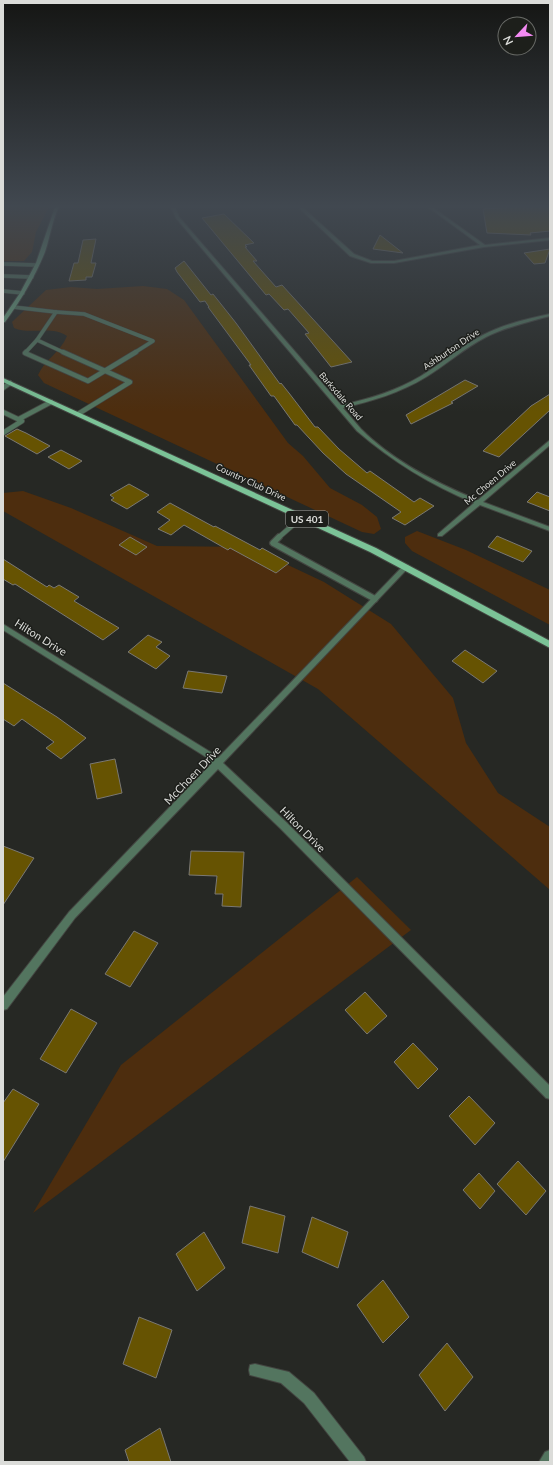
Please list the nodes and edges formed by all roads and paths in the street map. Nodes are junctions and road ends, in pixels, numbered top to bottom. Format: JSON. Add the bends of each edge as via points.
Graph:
{"nodes":[{"id":1,"x":227,"y":275,"type":"edge"},
{"id":2,"x":3,"y":276,"type":"edge"},
{"id":3,"x":32,"y":277,"type":"joint"},
{"id":4,"x":3,"y":291,"type":"edge"},
{"id":5,"x":23,"y":293,"type":"junction"},
{"id":6,"x":13,"y":308,"type":"junction"},
{"id":7,"x":56,"y":312,"type":"junction"},
{"id":8,"x":550,"y":316,"type":"edge"},
{"id":9,"x":3,"y":321,"type":"edge"},
{"id":10,"x":37,"y":340,"type":"junction"},
{"id":11,"x":66,"y":366,"type":"dead end"},
{"id":12,"x":62,"y":369,"type":"junction"},
{"id":13,"x":107,"y":370,"type":"junction"},
{"id":14,"x":76,"y":371,"type":"dead end"},
{"id":15,"x":71,"y":374,"type":"junction"},
{"id":16,"x":3,"y":380,"type":"edge"},
{"id":17,"x":10,"y":383,"type":"junction"},
{"id":18,"x":3,"y":388,"type":"edge"},
{"id":19,"x":51,"y":402,"type":"junction"},
{"id":20,"x":339,"y":407,"type":"junction"},
{"id":21,"x":3,"y":412,"type":"edge"},
{"id":22,"x":78,"y":414,"type":"junction"},
{"id":23,"x":19,"y":419,"type":"junction"},
{"id":24,"x":3,"y":433,"type":"edge"},
{"id":25,"x":550,"y":442,"type":"edge"},
{"id":26,"x":480,"y":502,"type":"junction"},
{"id":27,"x":302,"y":517,"type":"junction"},
{"id":28,"x":550,"y":529,"type":"edge"},
{"id":29,"x":440,"y":535,"type":"dead end"},
{"id":30,"x":406,"y":567,"type":"junction"},
{"id":31,"x":375,"y":599,"type":"junction"},
{"id":32,"x":3,"y":627,"type":"edge"},
{"id":33,"x":550,"y":645,"type":"edge"},
{"id":34,"x":218,"y":763,"type":"junction"},
{"id":35,"x":3,"y":1005,"type":"edge"},
{"id":36,"x":550,"y":1094,"type":"edge"},
{"id":37,"x":255,"y":1370,"type":"dead end"},
{"id":38,"x":550,"y":1457,"type":"edge"},
{"id":39,"x":359,"y":1462,"type":"edge"},
{"id":40,"x":546,"y":1462,"type":"edge"}],
"edges":[{"from":1,"to":20,"type":"street","name":"Barksdale Road"},
{"from":2,"to":3,"type":"lane"},
{"from":3,"to":5,"type":"main road"},
{"from":4,"to":5,"type":"lane"},
{"from":5,"to":6,"type":"main road"},
{"from":6,"to":7,"type":"lane"},
{"from":6,"to":9,"type":"main road"},
{"from":7,"to":10,"type":"lane"},
{"from":7,"to":13,"type":"lane","via":[[84,314],[153,341]]},
{"from":8,"to":20,"type":"street","name":"Ashburton Drive","via":[[505,328],[476,340],[432,372],[407,386],[372,399]]},
{"from":10,"to":12,"type":"lane","via":[[25,353],[38,356]]},
{"from":10,"to":13,"type":"lane","via":[[78,360]]},
{"from":11,"to":12,"type":"lane"},
{"from":12,"to":15,"type":"lane"},
{"from":13,"to":15,"type":"lane","via":[[88,381]]},
{"from":13,"to":22,"type":"lane","via":[[130,382]]},
{"from":14,"to":15,"type":"lane"},
{"from":16,"to":17,"type":"main road","name":"Country Club Drive","number":"US 401"},
{"from":17,"to":18,"type":"lane"},
{"from":17,"to":19,"type":"main road","name":"Country Club Drive","number":"US 401"},
{"from":19,"to":22,"type":"main road","name":"Country Club Drive","number":"US 401"},
{"from":19,"to":23,"type":"lane"},
{"from":20,"to":26,"type":"street","name":"Barksdale Road","via":[[359,430],[398,461],[449,490]]},
{"from":21,"to":23,"type":"lane"},
{"from":22,"to":27,"type":"main road","name":"Country Club Drive","number":"US 401"},
{"from":23,"to":24,"type":"lane","via":[[22,421]]},
{"from":25,"to":26,"type":"street","name":"Mc Choen Drive"},
{"from":26,"to":28,"type":"street","name":"Barksdale Road"},
{"from":26,"to":29,"type":"street","name":"Mc Choen Drive"},
{"from":27,"to":30,"type":"main road","name":"Country Club Drive","number":"US 401"},
{"from":27,"to":31,"type":"lane","via":[[273,543]]},
{"from":30,"to":31,"type":"street","name":"McChoen Drive"},
{"from":30,"to":33,"type":"main road","name":"Country Club Drive","number":"US 401"},
{"from":31,"to":34,"type":"street","name":"McChoen Drive"},
{"from":32,"to":34,"type":"street","name":"Hilton Drive"},
{"from":34,"to":35,"type":"street","name":"McChoen Drive","via":[[72,915]]},
{"from":34,"to":36,"type":"street","name":"Hilton Drive"},
{"from":37,"to":39,"type":"street","via":[[284,1377],[309,1398]]},
{"from":38,"to":40,"type":"street"}]}
